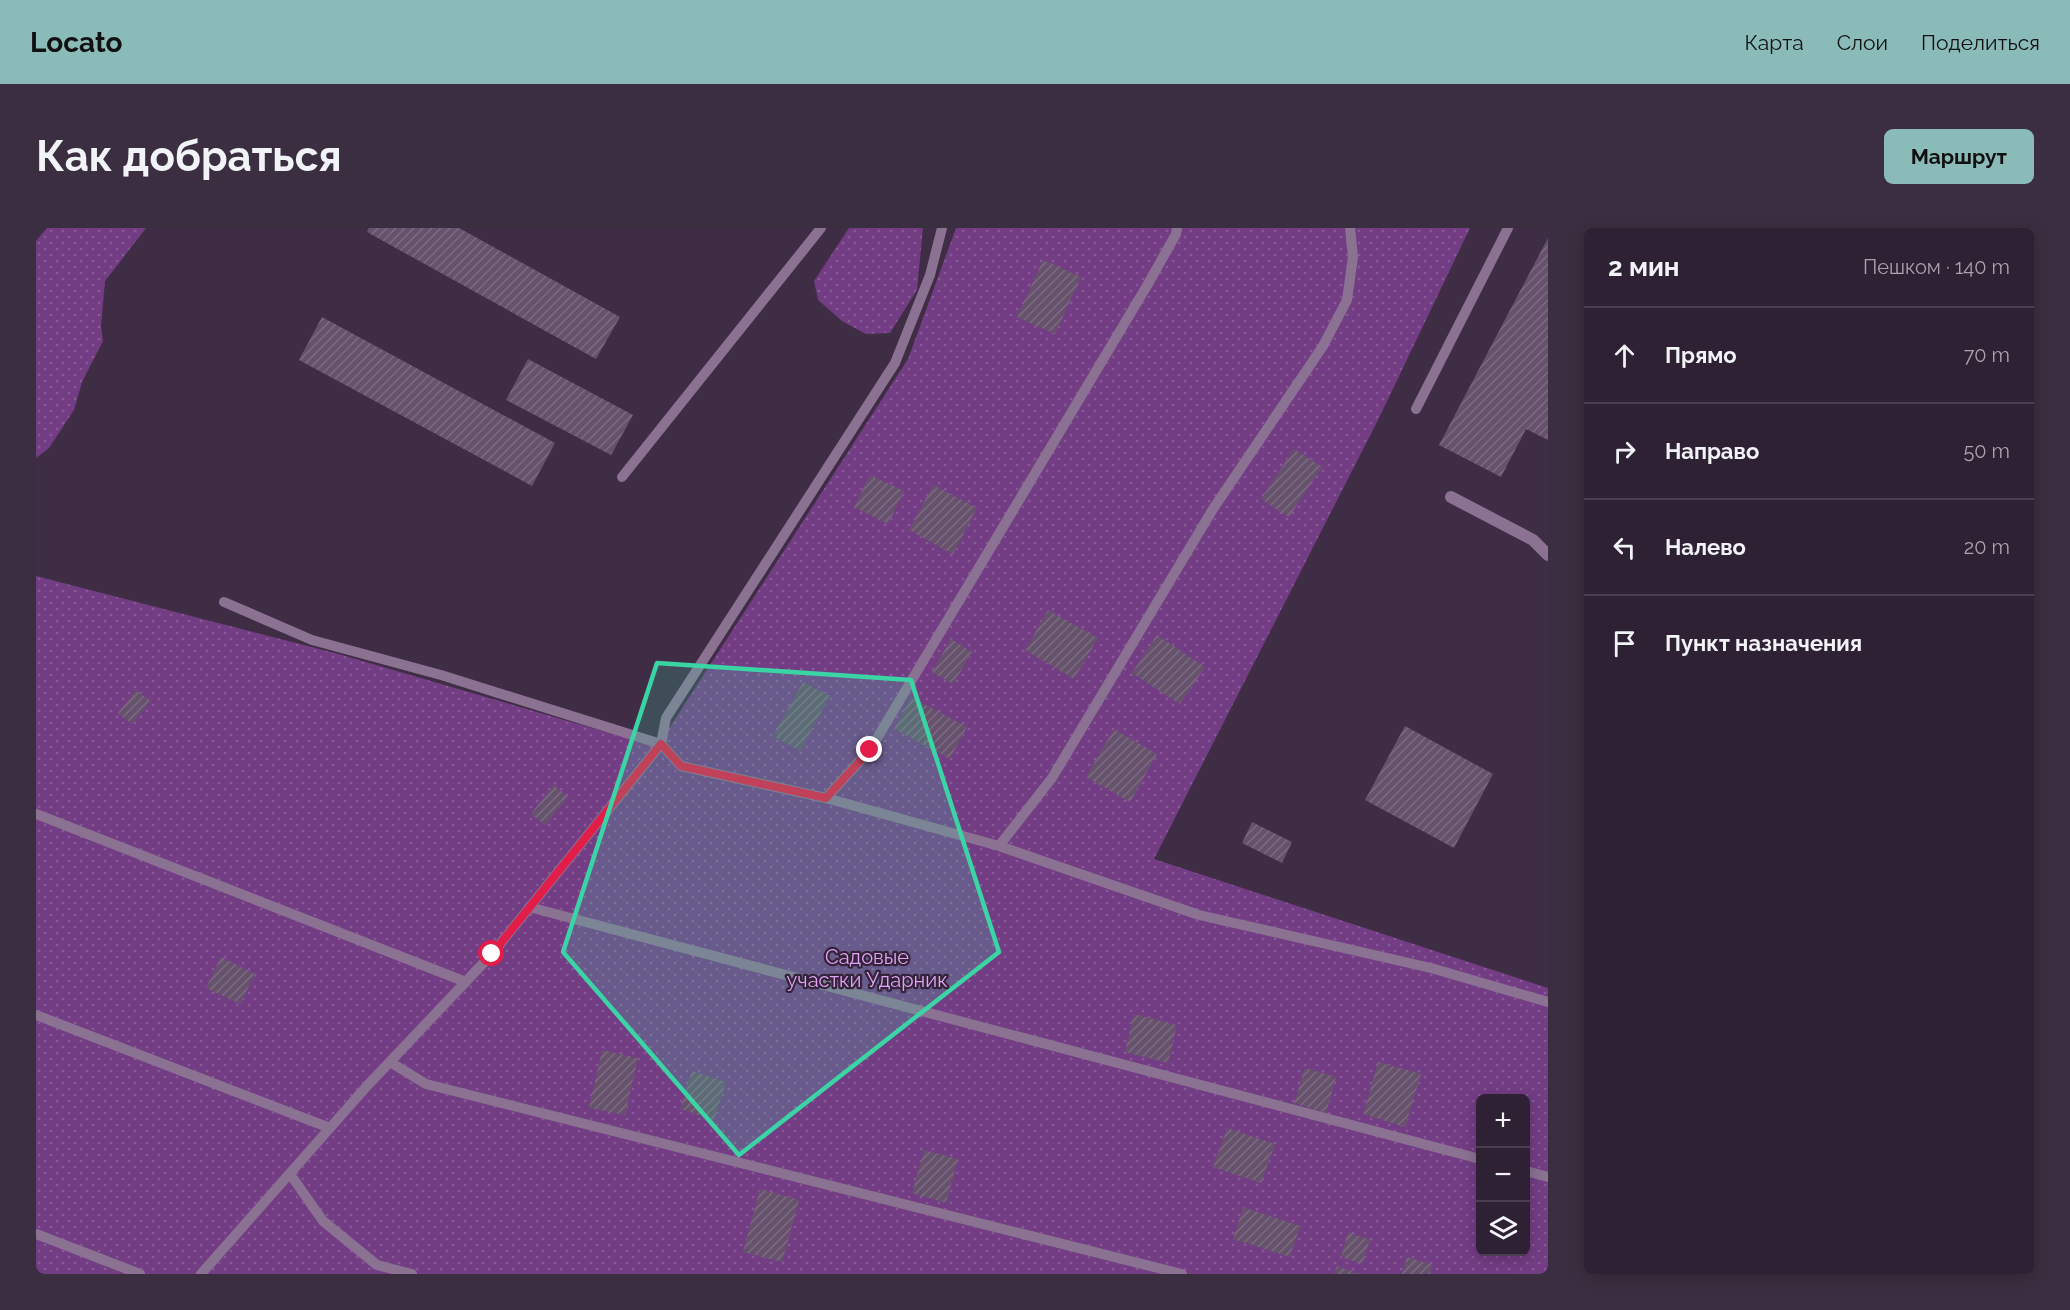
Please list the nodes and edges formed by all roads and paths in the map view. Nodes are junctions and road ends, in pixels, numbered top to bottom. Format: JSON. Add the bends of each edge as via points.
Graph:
{"nodes":[{"id":1,"x":821,"y":228,"type":"edge"},
{"id":2,"x":942,"y":228,"type":"edge"},
{"id":3,"x":1177,"y":228,"type":"edge"},
{"id":4,"x":1350,"y":228,"type":"edge"},
{"id":5,"x":1508,"y":228,"type":"edge"},
{"id":6,"x":1416,"y":409,"type":"dead end"},
{"id":7,"x":622,"y":477,"type":"dead end"},
{"id":8,"x":1451,"y":497,"type":"dead end"},
{"id":9,"x":1548,"y":555,"type":"edge"},
{"id":10,"x":224,"y":602,"type":"dead end"},
{"id":11,"x":661,"y":744,"type":"junction"},
{"id":12,"x":826,"y":798,"type":"junction"},
{"id":13,"x":36,"y":814,"type":"edge"},
{"id":14,"x":999,"y":846,"type":"junction"},
{"id":15,"x":529,"y":907,"type":"junction"},
{"id":16,"x":466,"y":982,"type":"junction"},
{"id":17,"x":1548,"y":1002,"type":"edge"},
{"id":18,"x":36,"y":1015,"type":"edge"},
{"id":19,"x":390,"y":1062,"type":"junction"},
{"id":20,"x":330,"y":1128,"type":"junction"},
{"id":21,"x":1476,"y":1158,"type":"edge"},
{"id":22,"x":1530,"y":1172,"type":"edge"},
{"id":23,"x":290,"y":1174,"type":"junction"},
{"id":24,"x":1548,"y":1177,"type":"edge"},
{"id":25,"x":36,"y":1234,"type":"edge"},
{"id":26,"x":140,"y":1274,"type":"edge"},
{"id":27,"x":201,"y":1274,"type":"edge"},
{"id":28,"x":412,"y":1274,"type":"edge"},
{"id":29,"x":1182,"y":1274,"type":"edge"}],
"edges":[{"from":1,"to":7,"type":"lane"},
{"from":2,"to":11,"type":"lane","via":[[930,275],[895,363],[666,718]]},
{"from":3,"to":12,"type":"lane","via":[[1148,284],[870,750]]},
{"from":4,"to":14,"type":"lane","via":[[1353,257],[1347,300],[1323,346],[1213,509],[1052,778]]},
{"from":5,"to":6,"type":"lane"},
{"from":8,"to":9,"type":"street","via":[[1533,540]]},
{"from":10,"to":11,"type":"lane","via":[[312,640],[441,675]]},
{"from":11,"to":12,"type":"lane","via":[[681,766]]},
{"from":11,"to":15,"type":"lane"},
{"from":12,"to":14,"type":"lane"},
{"from":13,"to":16,"type":"lane"},
{"from":14,"to":17,"type":"lane","via":[[1199,915],[1431,968]]},
{"from":15,"to":16,"type":"lane"},
{"from":15,"to":21,"type":"lane"},
{"from":16,"to":19,"type":"lane"},
{"from":18,"to":20,"type":"lane"},
{"from":19,"to":20,"type":"lane"},
{"from":19,"to":29,"type":"lane","via":[[426,1084]]},
{"from":20,"to":23,"type":"lane"},
{"from":22,"to":24,"type":"lane"},
{"from":23,"to":27,"type":"lane"},
{"from":23,"to":28,"type":"lane","via":[[323,1221],[368,1258],[377,1265]]},
{"from":25,"to":26,"type":"lane"}]}
